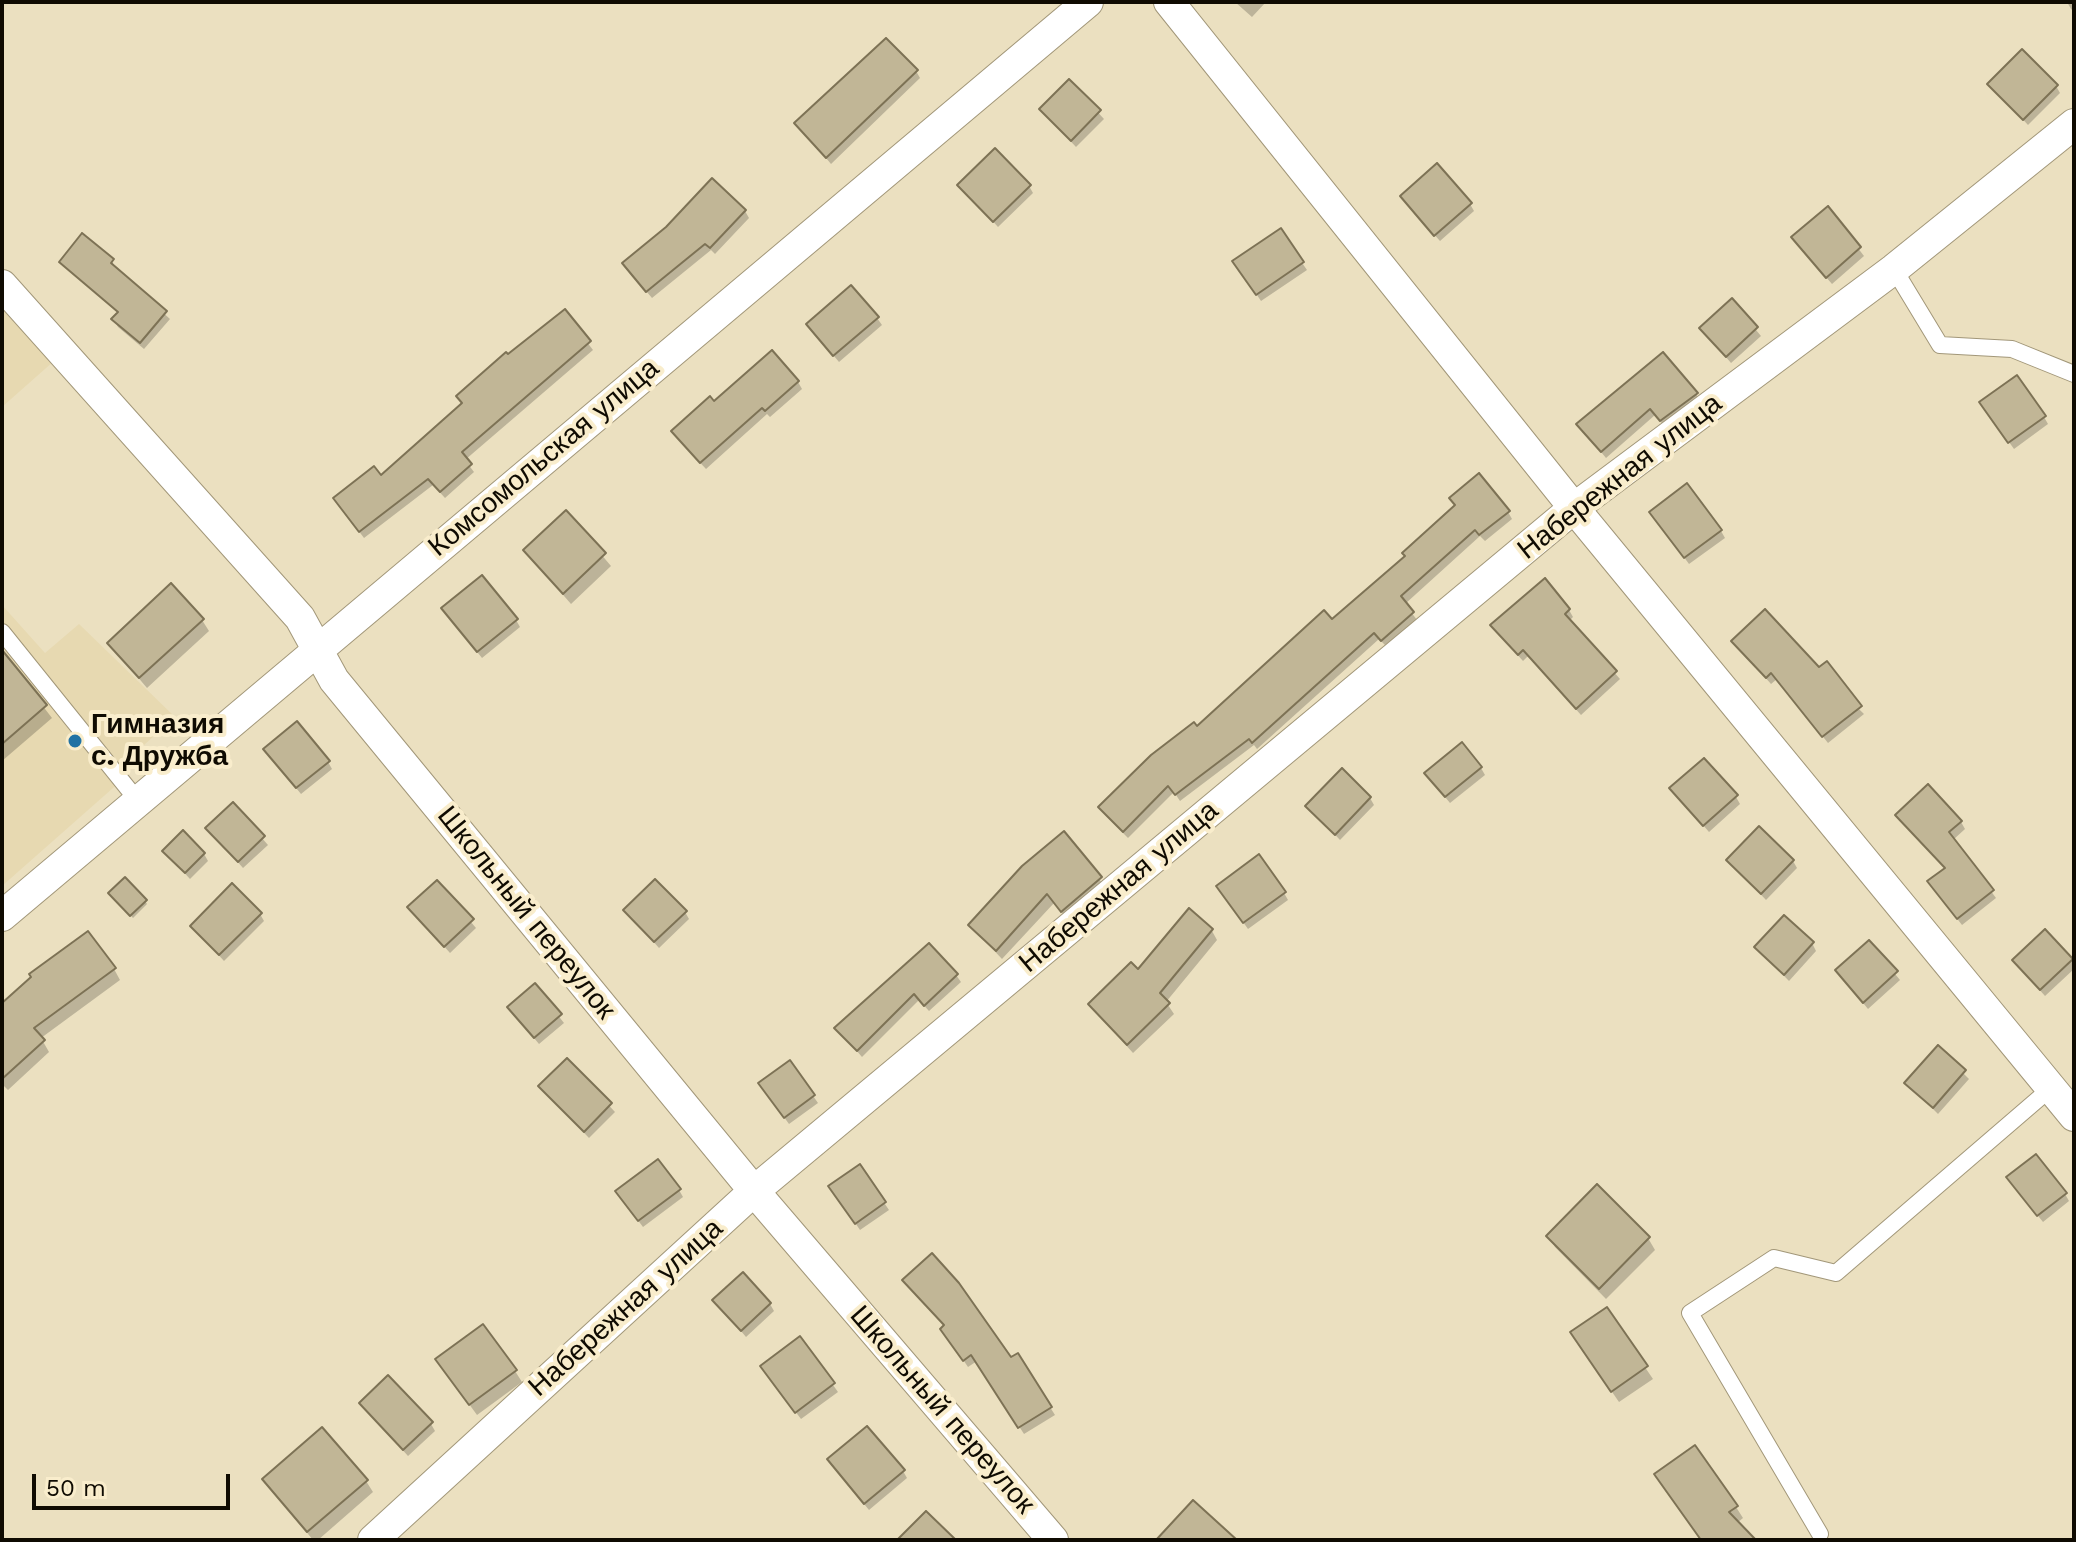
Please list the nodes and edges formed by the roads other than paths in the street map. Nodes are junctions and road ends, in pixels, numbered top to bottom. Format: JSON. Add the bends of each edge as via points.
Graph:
{"nodes":[{"id":1,"x":1088,"y":2,"type":"edge"},
{"id":2,"x":1169,"y":2,"type":"edge"},
{"id":3,"x":2074,"y":124,"type":"edge"},
{"id":4,"x":1894,"y":269,"type":"junction"},
{"id":5,"x":2,"y":285,"type":"edge"},
{"id":6,"x":2074,"y":374,"type":"edge"},
{"id":7,"x":1574,"y":508,"type":"junction"},
{"id":8,"x":2,"y":632,"type":"edge"},
{"id":9,"x":317,"y":648,"type":"junction"},
{"id":10,"x":138,"y":801,"type":"junction"},
{"id":11,"x":4,"y":911,"type":"edge"},
{"id":12,"x":2051,"y":1088,"type":"junction"},
{"id":13,"x":2074,"y":1116,"type":"edge"},
{"id":14,"x":754,"y":1191,"type":"junction"},
{"id":15,"x":1820,"y":1534,"type":"dead end"},
{"id":16,"x":373,"y":1540,"type":"edge"},
{"id":17,"x":1053,"y":1540,"type":"edge"}],
"edges":[{"from":1,"to":9,"type":"street","name":"Комсомольская улица"},
{"from":2,"to":7,"type":"street"},
{"from":3,"to":4,"type":"street","name":"Набережная улица"},
{"from":4,"to":6,"type":"lane","via":[[1940,345],[2012,349]]},
{"from":4,"to":7,"type":"street","name":"Набережная улица"},
{"from":5,"to":9,"type":"street","name":"Школьный переулок","via":[[300,618]]},
{"from":7,"to":12,"type":"street"},
{"from":7,"to":14,"type":"street","name":"Набережная улица"},
{"from":8,"to":10,"type":"lane"},
{"from":9,"to":10,"type":"street","name":"Комсомольская улица"},
{"from":9,"to":14,"type":"street","name":"Школьный переулок","via":[[334,680]]},
{"from":10,"to":11,"type":"street","name":"Комсомольская улица"},
{"from":12,"to":13,"type":"street"},
{"from":12,"to":15,"type":"lane","via":[[1836,1273],[1774,1258],[1690,1313]]},
{"from":14,"to":16,"type":"street","name":"Набережная улица"},
{"from":14,"to":17,"type":"street","name":"Школьный переулок"}]}
